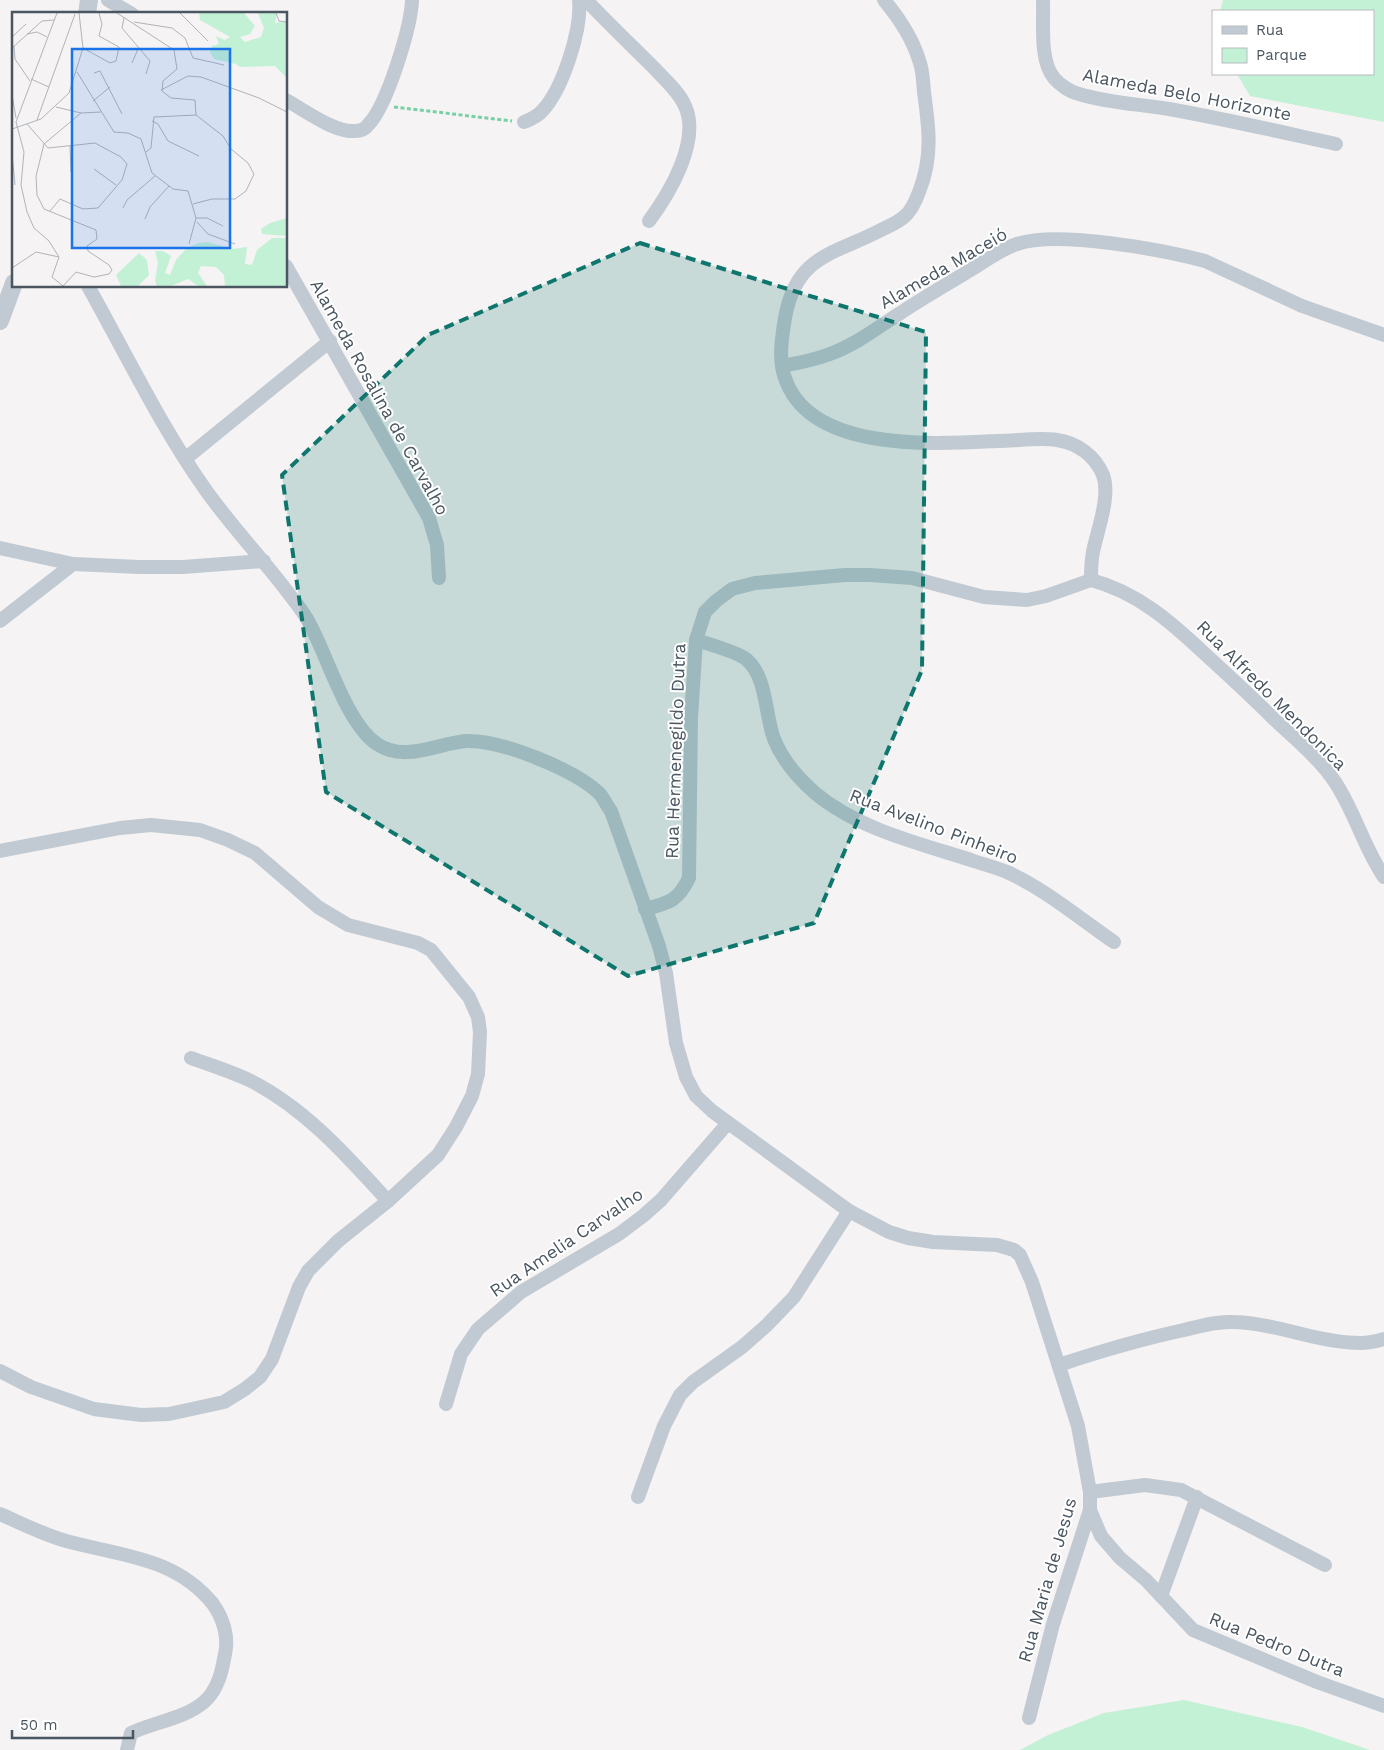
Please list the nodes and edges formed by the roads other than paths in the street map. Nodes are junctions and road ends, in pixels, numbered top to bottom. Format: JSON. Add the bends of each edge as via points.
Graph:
{"nodes":[{"id":1,"x":108,"y":0,"type":"edge"},
{"id":2,"x":412,"y":0,"type":"edge"},
{"id":3,"x":579,"y":0,"type":"edge"},
{"id":4,"x":586,"y":0,"type":"edge"},
{"id":5,"x":884,"y":0,"type":"edge"},
{"id":6,"x":1043,"y":0,"type":"edge"},
{"id":7,"x":129,"y":12,"type":"edge"},
{"id":8,"x":288,"y":101,"type":"edge"},
{"id":9,"x":524,"y":122,"type":"road end"},
{"id":10,"x":1336,"y":144,"type":"dead end"},
{"id":11,"x":649,"y":221,"type":"dead end"},
{"id":12,"x":288,"y":269,"type":"edge"},
{"id":13,"x":12,"y":288,"type":"edge"},
{"id":14,"x":89,"y":288,"type":"edge"},
{"id":15,"x":0,"y":321,"type":"edge"},
{"id":16,"x":1384,"y":335,"type":"edge"},
{"id":17,"x":330,"y":340,"type":"junction"},
{"id":18,"x":782,"y":366,"type":"junction"},
{"id":19,"x":185,"y":459,"type":"junction"},
{"id":20,"x":0,"y":548,"type":"edge"},
{"id":21,"x":264,"y":561,"type":"junction"},
{"id":22,"x":73,"y":564,"type":"junction"},
{"id":23,"x":438,"y":578,"type":"dead end"},
{"id":24,"x":1091,"y":580,"type":"junction"},
{"id":25,"x":0,"y":621,"type":"edge"},
{"id":26,"x":696,"y":640,"type":"junction"},
{"id":27,"x":0,"y":850,"type":"edge"},
{"id":28,"x":1384,"y":877,"type":"edge"},
{"id":29,"x":645,"y":908,"type":"junction"},
{"id":30,"x":1114,"y":942,"type":"dead end"},
{"id":31,"x":191,"y":1058,"type":"dead end"},
{"id":32,"x":728,"y":1123,"type":"junction"},
{"id":33,"x":388,"y":1201,"type":"junction"},
{"id":34,"x":849,"y":1210,"type":"junction"},
{"id":35,"x":1384,"y":1339,"type":"edge"},
{"id":36,"x":1059,"y":1365,"type":"junction"},
{"id":37,"x":0,"y":1371,"type":"edge"},
{"id":38,"x":446,"y":1404,"type":"dead end"},
{"id":39,"x":1090,"y":1492,"type":"junction"},
{"id":40,"x":638,"y":1497,"type":"dead end"},
{"id":41,"x":1197,"y":1498,"type":"junction"},
{"id":42,"x":1090,"y":1510,"type":"junction"},
{"id":43,"x":0,"y":1514,"type":"edge"},
{"id":44,"x":1325,"y":1565,"type":"dead end"},
{"id":45,"x":1162,"y":1596,"type":"junction"},
{"id":46,"x":1384,"y":1706,"type":"edge"},
{"id":47,"x":1029,"y":1718,"type":"dead end"},
{"id":48,"x":126,"y":1750,"type":"edge"}],
"edges":[{"from":1,"to":7,"type":"street"},
{"from":2,"to":8,"type":"street","via":[[406,38],[381,105],[369,125],[348,131]]},
{"from":3,"to":9,"type":"street","via":[[577,31],[560,82],[543,110]]},
{"from":4,"to":11,"type":"street","via":[[668,82],[687,113],[687,143],[677,177]]},
{"from":5,"to":18,"type":"street","via":[[912,41],[920,61],[929,137],[923,181],[906,216],[817,261],[794,285],[782,337]]},
{"from":6,"to":10,"type":"street","name":"Alameda Belo Horizonte","via":[[1049,70],[1063,86],[1078,94]]},
{"from":12,"to":17,"type":"street","name":"Alameda Rosalina de Carvalho"},
{"from":13,"to":15,"type":"street"},
{"from":14,"to":19,"type":"street","name":"Rua Maria de Jesus"},
{"from":16,"to":18,"type":"street","name":"Alameda Maceió","via":[[1302,306],[1188,256],[1119,245],[1045,240],[1017,244],[997,254],[861,340],[808,362]]},
{"from":17,"to":19,"type":"street"},
{"from":17,"to":23,"type":"street","name":"Alameda Rosalina de Carvalho","via":[[429,518],[437,545]]},
{"from":18,"to":24,"type":"street","via":[[788,386],[806,409],[822,421],[866,437],[928,444],[1057,440],[1083,449],[1098,466],[1104,478],[1105,491],[1092,555]]},
{"from":19,"to":21,"type":"street","name":"Rua Maria de Jesus","via":[[226,517]]},
{"from":20,"to":22,"type":"street"},
{"from":21,"to":22,"type":"street","via":[[183,567]]},
{"from":21,"to":29,"type":"street","name":"Rua Maria de Jesus","via":[[306,617],[348,705],[377,744],[386,749],[407,752],[455,742],[490,742],[570,772],[601,795],[611,811]]},
{"from":22,"to":25,"type":"street"},
{"from":24,"to":26,"type":"street","name":"Rua Hermenegildo Dutra","via":[[1027,600],[984,597],[912,578],[870,575],[755,583],[732,589],[716,601],[705,612]]},
{"from":24,"to":28,"type":"street","name":"Rua Alfredo Mendonica","via":[[1110,585],[1166,619],[1321,765],[1347,802]]},
{"from":26,"to":29,"type":"street","name":"Rua Hermenegildo Dutra","via":[[691,718],[689,878],[679,896],[668,903]]},
{"from":26,"to":30,"type":"street","name":"Rua Avelino Pinheiro","via":[[745,658],[751,664],[758,674],[775,740],[784,757],[797,775],[838,810],[881,830],[1006,871],[1035,887]]},
{"from":27,"to":33,"type":"street","via":[[136,826],[200,830],[255,853],[318,907],[348,925],[418,943],[431,950],[469,997],[478,1017],[478,1074],[472,1096],[438,1155]]},
{"from":29,"to":32,"type":"street","name":"Rua Maria de Jesus","via":[[666,973],[676,1042],[686,1076],[696,1096]]},
{"from":31,"to":33,"type":"street","via":[[249,1081],[300,1112]]},
{"from":32,"to":34,"type":"street","name":"Rua Maria de Jesus"},
{"from":32,"to":38,"type":"street","name":"Rua Amelia Carvalho","via":[[643,1216],[521,1292],[478,1329],[461,1354]]},
{"from":33,"to":37,"type":"street","via":[[338,1241],[308,1271],[272,1360],[260,1377],[224,1402],[169,1414],[120,1413],[31,1387]]},
{"from":34,"to":36,"type":"street","name":"Rua Maria de Jesus","via":[[889,1232],[908,1238],[1006,1247],[1020,1255]]},
{"from":34,"to":40,"type":"street","via":[[794,1297],[742,1347],[680,1395],[664,1426]]},
{"from":35,"to":36,"type":"street","via":[[1363,1343],[1339,1342],[1257,1323],[1231,1321],[1122,1344]]},
{"from":36,"to":39,"type":"street","name":"Rua Maria de Jesus","via":[[1078,1426]]},
{"from":39,"to":41,"type":"street","via":[[1145,1485],[1181,1490]]},
{"from":39,"to":42,"type":"street","name":"Rua Maria de Jesus"},
{"from":41,"to":44,"type":"street"},
{"from":41,"to":45,"type":"street"},
{"from":42,"to":45,"type":"street","name":"Rua Pedro Dutra","via":[[1101,1536]]},
{"from":42,"to":47,"type":"street","name":"Rua Maria de Jesus","via":[[1053,1624]]},
{"from":43,"to":48,"type":"street","via":[[68,1542],[130,1555],[170,1569],[192,1582],[221,1614],[226,1650],[220,1679],[212,1692],[204,1702],[187,1712],[131,1733]]},
{"from":45,"to":46,"type":"street","name":"Rua Pedro Dutra","via":[[1193,1630],[1201,1634]]}]}
